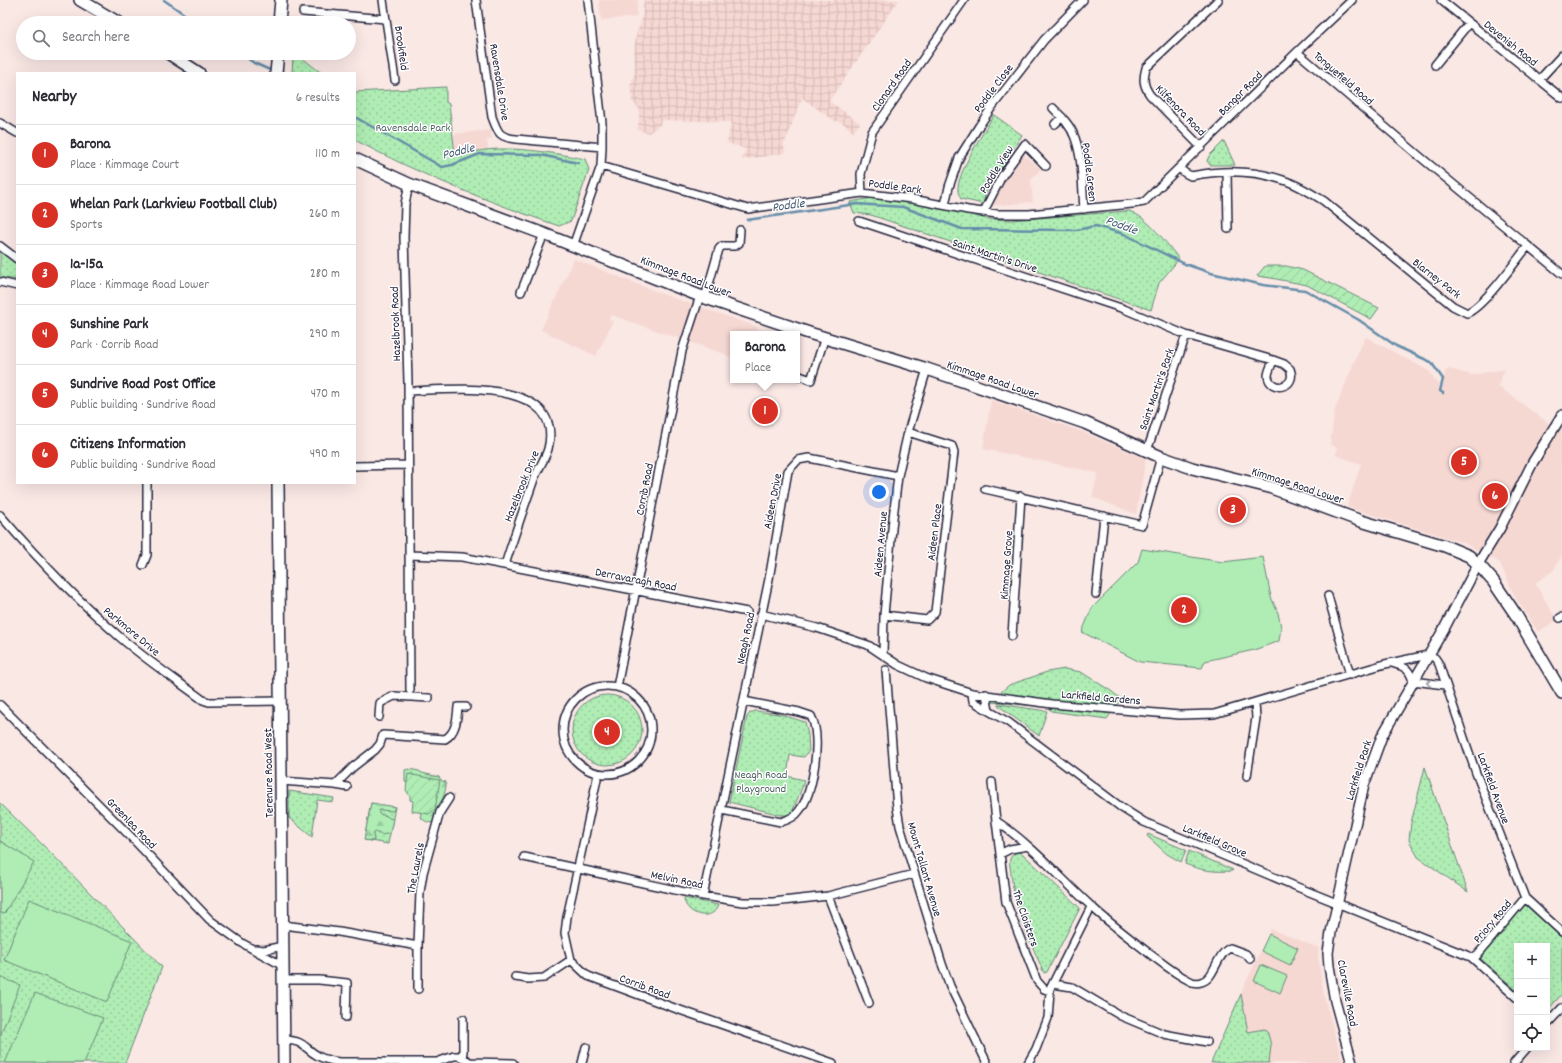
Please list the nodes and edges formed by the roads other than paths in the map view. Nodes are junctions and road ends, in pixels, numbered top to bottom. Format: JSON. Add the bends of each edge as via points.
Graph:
{"nodes":[{"id":1,"x":80,"y":0,"type":"edge"},
{"id":2,"x":281,"y":0,"type":"edge"},
{"id":3,"x":383,"y":0,"type":"edge"},
{"id":4,"x":476,"y":0,"type":"edge"},
{"id":5,"x":588,"y":0,"type":"edge"},
{"id":6,"x":964,"y":0,"type":"edge"},
{"id":7,"x":1083,"y":0,"type":"edge"},
{"id":8,"x":1218,"y":0,"type":"edge"},
{"id":9,"x":1352,"y":0,"type":"edge"},
{"id":10,"x":1441,"y":0,"type":"edge"},
{"id":11,"x":303,"y":12,"type":"dead end"},
{"id":12,"x":106,"y":16,"type":"edge"},
{"id":13,"x":280,"y":16,"type":"edge"},
{"id":14,"x":350,"y":16,"type":"edge"},
{"id":15,"x":356,"y":16,"type":"edge"},
{"id":16,"x":386,"y":19,"type":"junction"},
{"id":17,"x":1469,"y":23,"type":"junction"},
{"id":18,"x":1297,"y":52,"type":"junction"},
{"id":19,"x":1562,"y":55,"type":"edge"},
{"id":20,"x":179,"y":60,"type":"edge"},
{"id":21,"x":1435,"y":65,"type":"dead end"},
{"id":22,"x":197,"y":72,"type":"edge"},
{"id":23,"x":395,"y":80,"type":"dead end"},
{"id":24,"x":1539,"y":80,"type":"junction"},
{"id":25,"x":1562,"y":98,"type":"edge"},
{"id":26,"x":1053,"y":108,"type":"dead end"},
{"id":27,"x":1062,"y":117,"type":"junction"},
{"id":28,"x":0,"y":123,"type":"edge"},
{"id":29,"x":1055,"y":124,"type":"dead end"},
{"id":30,"x":16,"y":132,"type":"edge"},
{"id":31,"x":602,"y":147,"type":"junction"},
{"id":32,"x":1201,"y":147,"type":"junction"},
{"id":33,"x":356,"y":159,"type":"edge"},
{"id":34,"x":600,"y":166,"type":"junction"},
{"id":35,"x":1046,"y":166,"type":"dead end"},
{"id":36,"x":1179,"y":168,"type":"junction"},
{"id":37,"x":1227,"y":172,"type":"junction"},
{"id":38,"x":409,"y":184,"type":"junction"},
{"id":39,"x":862,"y":193,"type":"junction"},
{"id":40,"x":1144,"y":202,"type":"joint"},
{"id":41,"x":945,"y":205,"type":"junction"},
{"id":42,"x":1084,"y":209,"type":"junction"},
{"id":43,"x":983,"y":212,"type":"junction"},
{"id":44,"x":859,"y":221,"type":"dead end"},
{"id":45,"x":1228,"y":229,"type":"dead end"},
{"id":46,"x":740,"y":230,"type":"dead end"},
{"id":47,"x":544,"y":234,"type":"junction"},
{"id":48,"x":0,"y":246,"type":"edge"},
{"id":49,"x":573,"y":246,"type":"junction"},
{"id":50,"x":1528,"y":246,"type":"junction"},
{"id":51,"x":16,"y":258,"type":"edge"},
{"id":52,"x":1562,"y":274,"type":"edge"},
{"id":53,"x":0,"y":282,"type":"edge"},
{"id":54,"x":16,"y":286,"type":"edge"},
{"id":55,"x":521,"y":292,"type":"dead end"},
{"id":56,"x":702,"y":297,"type":"junction"},
{"id":57,"x":1186,"y":335,"type":"junction"},
{"id":58,"x":824,"y":337,"type":"junction"},
{"id":59,"x":1273,"y":360,"type":"dead end"},
{"id":60,"x":927,"y":369,"type":"junction"},
{"id":61,"x":800,"y":376,"type":"edge"},
{"id":62,"x":408,"y":390,"type":"junction"},
{"id":63,"x":1562,"y":415,"type":"edge"},
{"id":64,"x":908,"y":432,"type":"junction"},
{"id":65,"x":1147,"y":451,"type":"junction"},
{"id":66,"x":1161,"y":457,"type":"junction"},
{"id":67,"x":407,"y":465,"type":"junction"},
{"id":68,"x":356,"y":466,"type":"edge"},
{"id":69,"x":898,"y":476,"type":"junction"},
{"id":70,"x":147,"y":484,"type":"edge"},
{"id":71,"x":278,"y":484,"type":"edge"},
{"id":72,"x":985,"y":488,"type":"dead end"},
{"id":73,"x":1021,"y":496,"type":"junction"},
{"id":74,"x":0,"y":515,"type":"edge"},
{"id":75,"x":1104,"y":516,"type":"junction"},
{"id":76,"x":409,"y":555,"type":"junction"},
{"id":77,"x":1478,"y":564,"type":"junction"},
{"id":78,"x":143,"y":565,"type":"dead end"},
{"id":79,"x":505,"y":565,"type":"junction"},
{"id":80,"x":769,"y":579,"type":"joint"},
{"id":81,"x":635,"y":590,"type":"junction"},
{"id":82,"x":1096,"y":594,"type":"dead end"},
{"id":83,"x":1328,"y":596,"type":"dead end"},
{"id":84,"x":747,"y":612,"type":"dead end"},
{"id":85,"x":761,"y":614,"type":"junction"},
{"id":86,"x":884,"y":615,"type":"junction"},
{"id":87,"x":1012,"y":636,"type":"dead end"},
{"id":88,"x":883,"y":654,"type":"junction"},
{"id":89,"x":1428,"y":655,"type":"junction"},
{"id":90,"x":1392,"y":663,"type":"junction"},
{"id":91,"x":886,"y":670,"type":"dead end"},
{"id":92,"x":1350,"y":675,"type":"junction"},
{"id":93,"x":1413,"y":681,"type":"junction"},
{"id":94,"x":1445,"y":685,"type":"junction"},
{"id":95,"x":617,"y":687,"type":"junction"},
{"id":96,"x":410,"y":690,"type":"dead end"},
{"id":97,"x":1562,"y":692,"type":"edge"},
{"id":98,"x":972,"y":693,"type":"junction"},
{"id":99,"x":986,"y":694,"type":"junction"},
{"id":100,"x":429,"y":698,"type":"dead end"},
{"id":101,"x":280,"y":701,"type":"junction"},
{"id":102,"x":744,"y":701,"type":"junction"},
{"id":103,"x":1255,"y":703,"type":"junction"},
{"id":104,"x":0,"y":705,"type":"edge"},
{"id":105,"x":466,"y":708,"type":"dead end"},
{"id":106,"x":989,"y":711,"type":"junction"},
{"id":107,"x":379,"y":717,"type":"dead end"},
{"id":108,"x":598,"y":774,"type":"junction"},
{"id":109,"x":1248,"y":776,"type":"dead end"},
{"id":110,"x":281,"y":781,"type":"junction"},
{"id":111,"x":992,"y":782,"type":"dead end"},
{"id":112,"x":335,"y":785,"type":"junction"},
{"id":113,"x":347,"y":787,"type":"dead end"},
{"id":114,"x":448,"y":798,"type":"dead end"},
{"id":115,"x":722,"y":810,"type":"junction"},
{"id":116,"x":996,"y":821,"type":"junction"},
{"id":117,"x":1028,"y":846,"type":"junction"},
{"id":118,"x":1000,"y":854,"type":"junction"},
{"id":119,"x":524,"y":857,"type":"dead end"},
{"id":120,"x":578,"y":869,"type":"junction"},
{"id":121,"x":914,"y":874,"type":"junction"},
{"id":122,"x":703,"y":896,"type":"junction"},
{"id":123,"x":828,"y":896,"type":"junction"},
{"id":124,"x":1525,"y":898,"type":"junction"},
{"id":125,"x":1338,"y":904,"type":"junction"},
{"id":126,"x":1092,"y":907,"type":"junction"},
{"id":127,"x":283,"y":925,"type":"junction"},
{"id":128,"x":1562,"y":932,"type":"edge"},
{"id":129,"x":283,"y":946,"type":"junction"},
{"id":130,"x":418,"y":946,"type":"junction"},
{"id":131,"x":254,"y":949,"type":"junction"},
{"id":132,"x":1454,"y":951,"type":"joint"},
{"id":133,"x":1250,"y":959,"type":"dead end"},
{"id":134,"x":1474,"y":959,"type":"junction"},
{"id":135,"x":571,"y":960,"type":"junction"},
{"id":136,"x":283,"y":966,"type":"junction"},
{"id":137,"x":515,"y":977,"type":"dead end"},
{"id":138,"x":284,"y":980,"type":"junction"},
{"id":139,"x":1051,"y":987,"type":"junction"},
{"id":140,"x":418,"y":989,"type":"dead end"},
{"id":141,"x":1514,"y":995,"type":"edge"},
{"id":142,"x":869,"y":1003,"type":"dead end"},
{"id":143,"x":1562,"y":1008,"type":"edge"},
{"id":144,"x":346,"y":1017,"type":"dead end"},
{"id":145,"x":463,"y":1019,"type":"dead end"},
{"id":146,"x":1550,"y":1021,"type":"edge"},
{"id":147,"x":284,"y":1040,"type":"junction"},
{"id":148,"x":1207,"y":1042,"type":"dead end"},
{"id":149,"x":586,"y":1047,"type":"dead end"},
{"id":150,"x":1524,"y":1051,"type":"edge"},
{"id":151,"x":462,"y":1057,"type":"junction"},
{"id":152,"x":284,"y":1063,"type":"edge"},
{"id":153,"x":513,"y":1063,"type":"edge"},
{"id":154,"x":582,"y":1063,"type":"edge"},
{"id":155,"x":833,"y":1063,"type":"edge"},
{"id":156,"x":987,"y":1063,"type":"edge"},
{"id":157,"x":1028,"y":1063,"type":"edge"},
{"id":158,"x":1352,"y":1063,"type":"edge"},
{"id":159,"x":1514,"y":1063,"type":"edge"}],
"edges":[{"from":1,"to":12,"type":"main road"},
{"from":2,"to":13,"type":"main road"},
{"from":3,"to":16,"type":"street","name":"Brookfield"},
{"from":4,"to":31,"type":"street","name":"Ravensdale Drive","via":[[492,117],[498,133],[516,140]]},
{"from":5,"to":31,"type":"street","via":[[602,123]]},
{"from":6,"to":39,"type":"street","name":"Clonard Road","via":[[872,132],[861,174]]},
{"from":7,"to":41,"type":"street","name":"Poddle Close","via":[[1044,40],[979,126],[959,158]]},
{"from":8,"to":32,"type":"street","name":"Kilfenora Road","via":[[1146,68],[1143,79],[1150,95]]},
{"from":9,"to":18,"type":"street","name":"Bangor Road"},
{"from":10,"to":17,"type":"street","name":"Devenish Road"},
{"from":11,"to":14,"type":"street","name":"Brookfield"},
{"from":15,"to":16,"type":"street","name":"Brookfield"},
{"from":16,"to":23,"type":"street","name":"Brookfield"},
{"from":17,"to":21,"type":"street","name":"Devenish Road"},
{"from":17,"to":24,"type":"street","name":"Devenish Road"},
{"from":18,"to":32,"type":"street","name":"Bangor Road"},
{"from":18,"to":50,"type":"street","name":"Tonguefield Road"},
{"from":19,"to":24,"type":"street","name":"Devenish Road"},
{"from":20,"to":22,"type":"main road"},
{"from":24,"to":25,"type":"street","name":"Devenish Road"},
{"from":26,"to":27,"type":"street","name":"Poddle Green"},
{"from":27,"to":29,"type":"street"},
{"from":27,"to":42,"type":"street","name":"Poddle Green","via":[[1075,137],[1079,152]]},
{"from":28,"to":30,"type":"street"},
{"from":31,"to":34,"type":"street"},
{"from":32,"to":36,"type":"street","name":"Bangor Road"},
{"from":33,"to":38,"type":"main road","name":"Kimmage Road Lower"},
{"from":34,"to":39,"type":"street","name":"Poddle Park","via":[[748,209]]},
{"from":34,"to":49,"type":"street"},
{"from":35,"to":43,"type":"street","name":"Poddle View","via":[[1025,144],[1002,176]]},
{"from":36,"to":37,"type":"street","name":"Blarney Park","via":[[1191,176]]},
{"from":36,"to":40,"type":"street","name":"Bangor Road"},
{"from":37,"to":45,"type":"street"},
{"from":37,"to":50,"type":"street","name":"Blarney Park","via":[[1237,171],[1283,180],[1324,201],[1453,306],[1467,313],[1474,310]]},
{"from":38,"to":47,"type":"main road","name":"Kimmage Road Lower"},
{"from":38,"to":62,"type":"street","name":"Hazelbrook Road","via":[[405,204],[404,237]]},
{"from":39,"to":41,"type":"street","name":"Poddle Park"},
{"from":40,"to":42,"type":"street","name":"Poddle Park"},
{"from":41,"to":43,"type":"street","name":"Poddle Park"},
{"from":42,"to":43,"type":"street","name":"Poddle Park","via":[[1029,214]]},
{"from":44,"to":57,"type":"street","name":"Saint Martin's Drive","via":[[1124,309]]},
{"from":46,"to":56,"type":"street","name":"Corrib Road","via":[[739,244],[725,245],[719,249]]},
{"from":47,"to":49,"type":"main road","name":"Kimmage Road Lower"},
{"from":47,"to":55,"type":"street"},
{"from":48,"to":51,"type":"street"},
{"from":49,"to":56,"type":"main road","name":"Kimmage Road Lower"},
{"from":50,"to":52,"type":"street"},
{"from":53,"to":54,"type":"street"},
{"from":56,"to":58,"type":"main road","name":"Kimmage Road Lower"},
{"from":56,"to":81,"type":"street","name":"Corrib Road","via":[[682,352]]},
{"from":57,"to":59,"type":"street"},
{"from":57,"to":65,"type":"street","name":"Saint Martin's Park"},
{"from":58,"to":60,"type":"main road","name":"Kimmage Road Lower"},
{"from":58,"to":61,"type":"street","via":[[811,380]]},
{"from":60,"to":64,"type":"street","name":"Aideen Avenue"},
{"from":60,"to":65,"type":"main road","name":"Kimmage Road Lower","via":[[1085,423]]},
{"from":62,"to":67,"type":"street","name":"Hazelbrook Road"},
{"from":62,"to":79,"type":"street","name":"Hazelbrook Drive","via":[[482,389],[508,393],[526,399],[540,408],[546,418],[549,427],[548,450],[535,478]]},
{"from":63,"to":77,"type":"street","via":[[1533,462],[1500,528]]},
{"from":64,"to":69,"type":"street","name":"Aideen Avenue"},
{"from":64,"to":86,"type":"street","name":"Aideen Place","via":[[952,446],[954,452],[935,612],[927,620]]},
{"from":65,"to":66,"type":"main road","name":"Kimmage Road Lower"},
{"from":66,"to":75,"type":"street","via":[[1142,526]]},
{"from":66,"to":77,"type":"main road","name":"Kimmage Road Lower","via":[[1192,468],[1269,487],[1361,521],[1445,546],[1469,556]]},
{"from":67,"to":68,"type":"street"},
{"from":67,"to":76,"type":"street","name":"Hazelbrook Road"},
{"from":69,"to":80,"type":"street","name":"Aideen Drive","via":[[809,458],[798,460],[788,472]]},
{"from":69,"to":86,"type":"street","name":"Aideen Avenue"},
{"from":70,"to":78,"type":"street","via":[[147,555]]},
{"from":71,"to":101,"type":"main road","name":"Terenure Road West"},
{"from":72,"to":73,"type":"street"},
{"from":73,"to":75,"type":"street"},
{"from":73,"to":87,"type":"street","name":"Kimmage Grove"},
{"from":74,"to":101,"type":"street","name":"Parkmore Drive","via":[[28,548],[80,600],[124,640],[203,700]]},
{"from":75,"to":82,"type":"street"},
{"from":76,"to":79,"type":"street","via":[[462,557]]},
{"from":76,"to":96,"type":"street","name":"Hazelbrook Road"},
{"from":77,"to":89,"type":"street"},
{"from":77,"to":97,"type":"main road","name":"Kimmage Road Lower","via":[[1516,615]]},
{"from":79,"to":81,"type":"street","name":"Derravaragh Road"},
{"from":80,"to":85,"type":"street","name":"Neagh Road"},
{"from":81,"to":84,"type":"street","name":"Derravaragh Road"},
{"from":81,"to":95,"type":"street","name":"Corrib Road"},
{"from":83,"to":92,"type":"street"},
{"from":85,"to":88,"type":"street","via":[[852,639]]},
{"from":85,"to":102,"type":"street","name":"Neagh Road"},
{"from":86,"to":88,"type":"street","name":"Aideen Avenue"},
{"from":88,"to":98,"type":"street","name":"Larkfield Gardens","via":[[898,665],[926,678]]},
{"from":89,"to":90,"type":"street","name":"Larkfield Gardens"},
{"from":89,"to":93,"type":"street","name":"Larkfield Park"},
{"from":89,"to":94,"type":"street","name":"Larkfield Avenue","via":[[1435,658],[1439,664]]},
{"from":90,"to":92,"type":"street","name":"Larkfield Gardens"},
{"from":90,"to":93,"type":"street","via":[[1410,672]]},
{"from":91,"to":121,"type":"street","name":"Mount Tallant Avenue","via":[[897,808]]},
{"from":92,"to":103,"type":"street","name":"Larkfield Gardens"},
{"from":94,"to":93,"type":"street","one_way":true},
{"from":93,"to":125,"type":"street","name":"Larkfield Park","via":[[1382,736],[1370,766]]},
{"from":94,"to":124,"type":"street","name":"Larkfield Avenue","via":[[1493,820]]},
{"from":95,"to":108,"type":"street","via":[[631,693],[642,703],[650,717],[652,732],[648,747],[640,760],[628,770],[613,775]]},
{"from":95,"to":108,"type":"street","via":[[600,686],[585,691],[573,702],[562,726],[566,748],[571,757],[578,765]]},
{"from":98,"to":99,"type":"street","name":"Larkfield Gardens"},
{"from":98,"to":106,"type":"street","name":"Larkfield Grove","via":[[973,701]]},
{"from":99,"to":103,"type":"street","name":"Larkfield Gardens","via":[[1052,704],[1180,715],[1214,714]]},
{"from":99,"to":106,"type":"street"},
{"from":100,"to":107,"type":"street","via":[[394,696],[380,703]]},
{"from":101,"to":110,"type":"main road","name":"Terenure Road West"},
{"from":102,"to":115,"type":"street","name":"Neagh Road"},
{"from":102,"to":115,"type":"street","via":[[811,716],[815,727],[816,746],[813,775],[800,811],[788,820],[781,822]]},
{"from":103,"to":109,"type":"street","via":[[1256,718]]},
{"from":104,"to":131,"type":"street","name":"Greenlea Road","via":[[210,920]]},
{"from":105,"to":112,"type":"street","via":[[458,707],[454,730],[451,736],[445,739],[383,734],[375,750]]},
{"from":106,"to":125,"type":"street","name":"Larkfield Grove","via":[[1008,722],[1144,822]]},
{"from":108,"to":120,"type":"street"},
{"from":110,"to":112,"type":"street"},
{"from":110,"to":127,"type":"main road","name":"Terenure Road West"},
{"from":111,"to":116,"type":"street","name":"The Cloisters"},
{"from":112,"to":113,"type":"street"},
{"from":114,"to":130,"type":"street","name":"The Laurels","via":[[440,812],[423,873]]},
{"from":115,"to":122,"type":"street","name":"Neagh Road"},
{"from":116,"to":117,"type":"street"},
{"from":116,"to":118,"type":"street","name":"The Cloisters"},
{"from":117,"to":118,"type":"street","via":[[1010,849]]},
{"from":117,"to":126,"type":"street"},
{"from":118,"to":139,"type":"street","name":"The Cloisters","via":[[1008,908],[1037,981],[1044,988]]},
{"from":119,"to":120,"type":"street","name":"Melvin Road"},
{"from":120,"to":122,"type":"street","name":"Melvin Road"},
{"from":120,"to":135,"type":"street","via":[[565,933]]},
{"from":121,"to":123,"type":"street","name":"Melvin Road"},
{"from":121,"to":156,"type":"street","name":"Mount Tallant Avenue","via":[[950,986]]},
{"from":122,"to":123,"type":"street","name":"Melvin Road","via":[[744,902],[773,902]]},
{"from":123,"to":142,"type":"street"},
{"from":124,"to":128,"type":"street","name":"Priory Road"},
{"from":124,"to":134,"type":"street","name":"Priory Road"},
{"from":125,"to":132,"type":"street","name":"Larkfield Grove"},
{"from":125,"to":158,"type":"street","name":"Clareville Road","via":[[1331,932],[1329,966],[1335,1001]]},
{"from":126,"to":133,"type":"street","via":[[1191,982],[1202,982],[1208,978],[1227,949],[1246,954]]},
{"from":126,"to":139,"type":"street"},
{"from":127,"to":129,"type":"main road","name":"Terenure Road West"},
{"from":127,"to":130,"type":"street"},
{"from":129,"to":131,"type":"street","via":[[264,950]]},
{"from":129,"to":136,"type":"main road","name":"Terenure Road West"},
{"from":130,"to":140,"type":"street","name":"The Laurels"},
{"from":131,"to":136,"type":"street","name":"Greenlea Road"},
{"from":132,"to":134,"type":"street","name":"Priory Road"},
{"from":134,"to":141,"type":"street","name":"Priory Road"},
{"from":135,"to":137,"type":"street","via":[[544,978]]},
{"from":135,"to":155,"type":"street","name":"Corrib Road","via":[[588,976]]},
{"from":136,"to":138,"type":"main road","name":"Terenure Road West"},
{"from":138,"to":144,"type":"street","via":[[347,983]]},
{"from":138,"to":147,"type":"main road","name":"Terenure Road West"},
{"from":139,"to":148,"type":"street","via":[[1072,987],[1121,1016],[1164,1034]]},
{"from":139,"to":157,"type":"street","via":[[1048,1018]]},
{"from":143,"to":146,"type":"street"},
{"from":145,"to":151,"type":"street"},
{"from":147,"to":151,"type":"street","via":[[303,1043],[318,1056],[339,1062],[437,1062],[454,1056]]},
{"from":147,"to":152,"type":"main road","name":"Terenure Road West"},
{"from":149,"to":154,"type":"street"},
{"from":150,"to":159,"type":"street"},
{"from":151,"to":153,"type":"street","via":[[470,1062]]}]}
